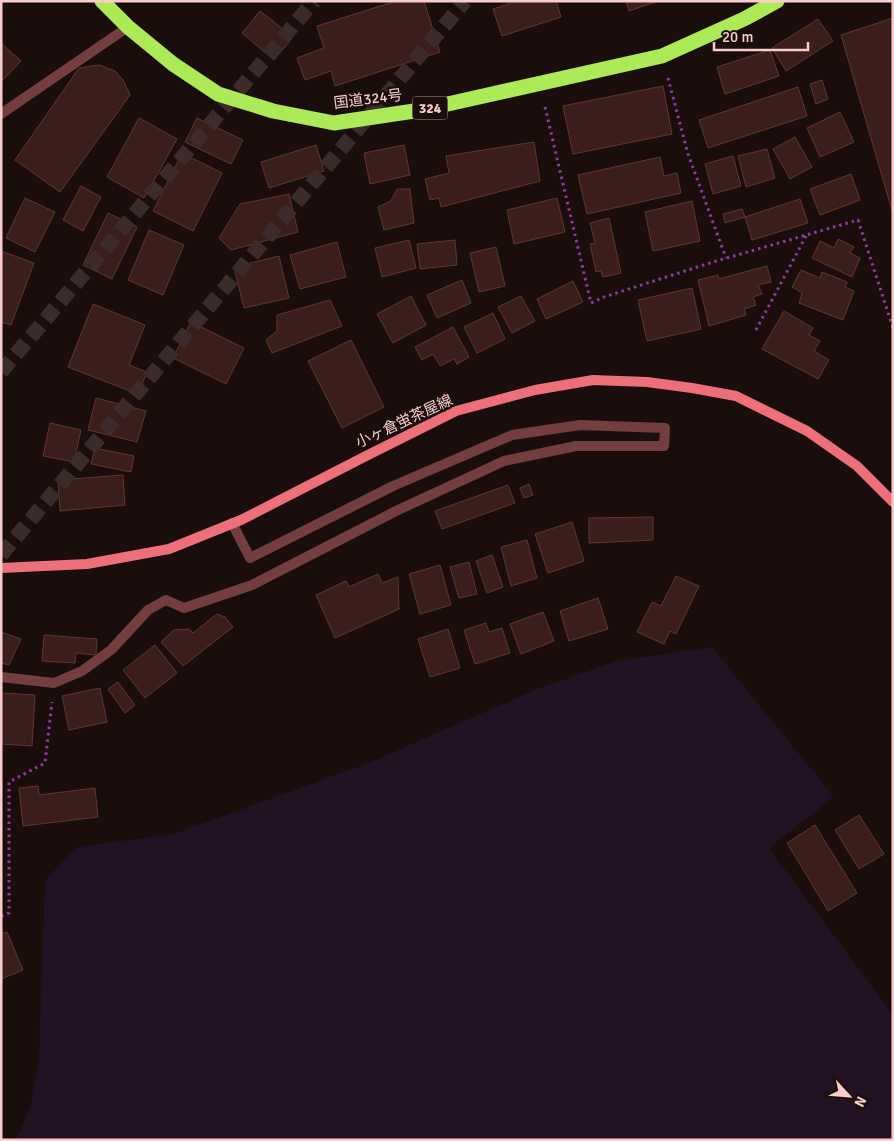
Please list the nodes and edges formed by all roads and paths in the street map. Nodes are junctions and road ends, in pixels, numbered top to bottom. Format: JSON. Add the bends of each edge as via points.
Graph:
{"nodes":[{"id":1,"x":102,"y":1,"type":"edge"},
{"id":2,"x":777,"y":1,"type":"edge"},
{"id":3,"x":128,"y":27,"type":"junction"},
{"id":4,"x":662,"y":56,"type":"junction"},
{"id":5,"x":540,"y":84,"type":"junction"},
{"id":6,"x":1,"y":114,"type":"edge"},
{"id":7,"x":806,"y":235,"type":"junction"},
{"id":8,"x":726,"y":258,"type":"junction"},
{"id":9,"x":893,"y":328,"type":"edge"},
{"id":10,"x":756,"y":330,"type":"dead end"},
{"id":11,"x":893,"y":502,"type":"edge"},
{"id":12,"x":232,"y":524,"type":"junction"},
{"id":13,"x":1,"y":568,"type":"edge"},
{"id":14,"x":1,"y":677,"type":"edge"},
{"id":15,"x":54,"y":683,"type":"junction"},
{"id":16,"x":1,"y":916,"type":"edge"}],
"edges":[{"from":1,"to":3,"type":"highway","name":"国道324号","number":"324"},
{"from":2,"to":4,"type":"highway","name":"国道324号","number":"324"},
{"from":3,"to":5,"type":"highway","name":"国道324号","number":"324","via":[[173,64],[218,94],[273,111],[334,123],[421,110]]},
{"from":3,"to":6,"type":"street"},
{"from":4,"to":5,"type":"highway","name":"国道324号","number":"324"},
{"from":4,"to":8,"type":"path","via":[[688,154]]},
{"from":5,"to":8,"type":"path","via":[[591,303]]},
{"from":7,"to":8,"type":"path"},
{"from":7,"to":9,"type":"path","via":[[858,220]]},
{"from":7,"to":10,"type":"path"},
{"from":11,"to":12,"type":"street","name":"小ヶ倉蛍茶屋線","via":[[857,466],[807,431],[736,396],[647,382],[593,380],[535,390],[456,411]]},
{"from":12,"to":13,"type":"street","name":"小ヶ倉蛍茶屋線","via":[[169,549],[87,564]]},
{"from":12,"to":15,"type":"street","via":[[250,558],[393,486],[512,435],[580,425],[665,428],[664,446],[576,446],[504,461],[398,510],[252,585],[184,608],[166,600],[148,610],[111,650],[82,672]]},
{"from":14,"to":15,"type":"street"},
{"from":15,"to":16,"type":"path","via":[[45,762],[9,782],[9,914]]}]}
